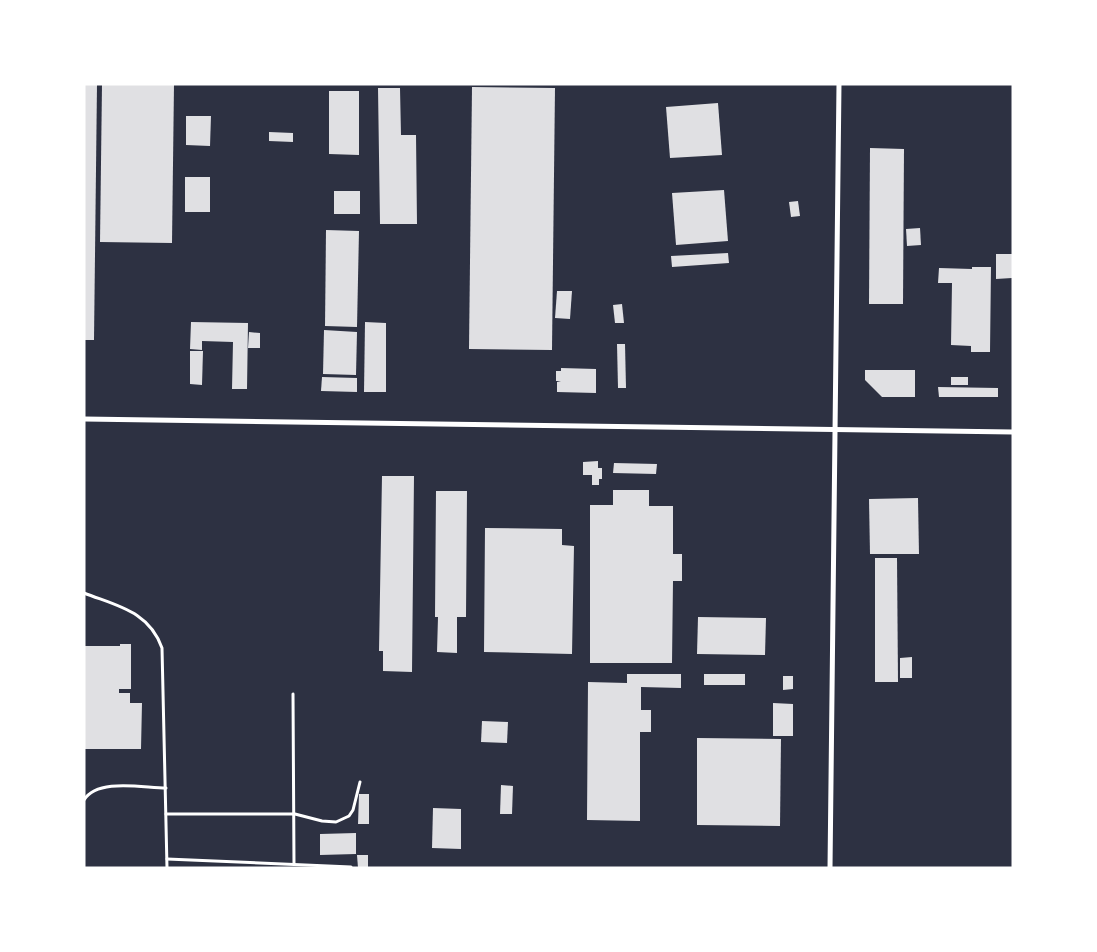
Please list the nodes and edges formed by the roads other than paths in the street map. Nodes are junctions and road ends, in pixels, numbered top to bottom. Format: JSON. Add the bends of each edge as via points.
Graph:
{"nodes":[{"id":1,"x":839,"y":84,"type":"edge"},
{"id":2,"x":84,"y":418,"type":"edge"},
{"id":3,"x":835,"y":429,"type":"junction"},
{"id":4,"x":1013,"y":432,"type":"edge"},
{"id":5,"x":84,"y":593,"type":"edge"},
{"id":6,"x":293,"y":694,"type":"dead end"},
{"id":7,"x":360,"y":782,"type":"dead end"},
{"id":8,"x":166,"y":788,"type":"junction"},
{"id":9,"x":84,"y":800,"type":"edge"},
{"id":10,"x":166,"y":814,"type":"junction"},
{"id":11,"x":295,"y":814,"type":"junction"},
{"id":12,"x":167,"y":859,"type":"junction"},
{"id":13,"x":294,"y":864,"type":"junction"},
{"id":14,"x":351,"y":867,"type":"edge"},
{"id":15,"x":167,"y":868,"type":"edge"},
{"id":16,"x":830,"y":868,"type":"edge"}],
"edges":[{"from":1,"to":3,"type":"street"},
{"from":2,"to":3,"type":"street"},
{"from":3,"to":4,"type":"street"},
{"from":3,"to":16,"type":"street"},
{"from":5,"to":8,"type":"lane","via":[[138,615],[159,638],[163,659]]},
{"from":6,"to":11,"type":"lane"},
{"from":7,"to":11,"type":"lane","via":[[353,810],[343,820],[330,822]]},
{"from":8,"to":9,"type":"lane","via":[[100,787],[89,792]]},
{"from":8,"to":10,"type":"lane"},
{"from":10,"to":11,"type":"lane"},
{"from":10,"to":12,"type":"lane"},
{"from":11,"to":13,"type":"lane"},
{"from":12,"to":13,"type":"lane"},
{"from":12,"to":15,"type":"lane"},
{"from":13,"to":14,"type":"lane"}]}
